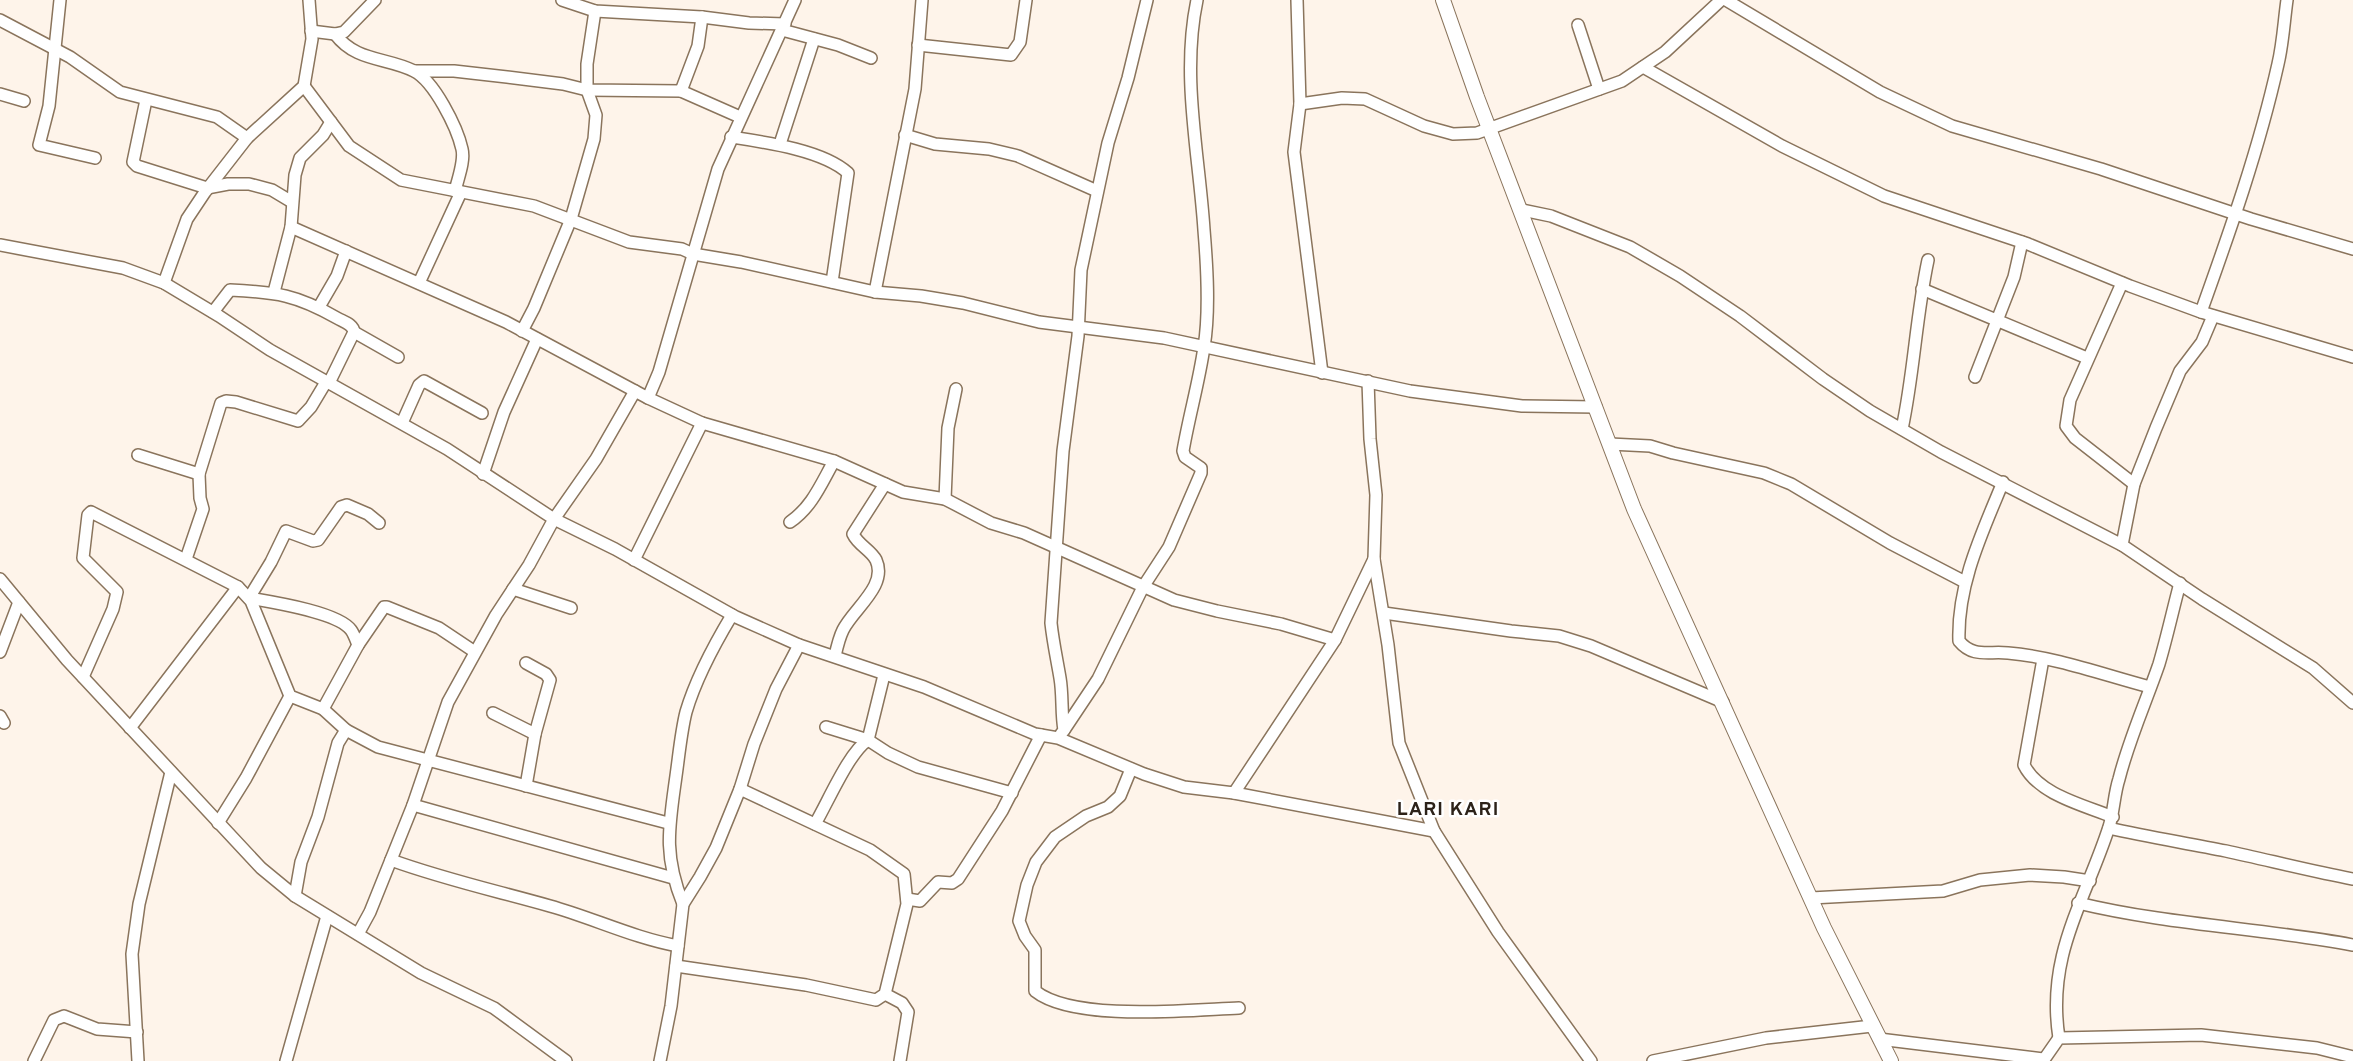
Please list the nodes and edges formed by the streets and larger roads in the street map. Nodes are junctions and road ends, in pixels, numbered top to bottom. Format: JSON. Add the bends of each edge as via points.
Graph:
{"nodes":[{"id":1,"x":60,"y":0,"type":"edge"},
{"id":2,"x":309,"y":0,"type":"edge"},
{"id":3,"x":375,"y":0,"type":"edge"},
{"id":4,"x":562,"y":0,"type":"edge"},
{"id":5,"x":795,"y":0,"type":"edge"},
{"id":6,"x":922,"y":0,"type":"edge"},
{"id":7,"x":1026,"y":0,"type":"edge"},
{"id":8,"x":1147,"y":0,"type":"edge"},
{"id":9,"x":1197,"y":0,"type":"edge"},
{"id":10,"x":1296,"y":0,"type":"edge"},
{"id":11,"x":1443,"y":0,"type":"edge"},
{"id":12,"x":1721,"y":0,"type":"edge"},
{"id":13,"x":1726,"y":0,"type":"edge"},
{"id":14,"x":2287,"y":0,"type":"edge"},
{"id":15,"x":594,"y":11,"type":"junction"},
{"id":16,"x":702,"y":17,"type":"junction"},
{"id":17,"x":0,"y":20,"type":"edge"},
{"id":18,"x":1578,"y":25,"type":"dead end"},
{"id":19,"x":784,"y":27,"type":"junction"},
{"id":20,"x":311,"y":31,"type":"junction"},
{"id":21,"x":335,"y":34,"type":"junction"},
{"id":22,"x":814,"y":38,"type":"junction"},
{"id":23,"x":918,"y":45,"type":"junction"},
{"id":24,"x":56,"y":50,"type":"junction"},
{"id":25,"x":871,"y":58,"type":"dead end"},
{"id":26,"x":1643,"y":67,"type":"junction"},
{"id":27,"x":415,"y":72,"type":"junction"},
{"id":28,"x":304,"y":86,"type":"junction"},
{"id":29,"x":1599,"y":89,"type":"junction"},
{"id":30,"x":586,"y":90,"type":"junction"},
{"id":31,"x":680,"y":91,"type":"junction"},
{"id":32,"x":0,"y":94,"type":"edge"},
{"id":33,"x":146,"y":100,"type":"junction"},
{"id":34,"x":24,"y":101,"type":"dead end"},
{"id":35,"x":1300,"y":104,"type":"junction"},
{"id":36,"x":740,"y":117,"type":"junction"},
{"id":37,"x":331,"y":122,"type":"junction"},
{"id":38,"x":1490,"y":128,"type":"junction"},
{"id":39,"x":905,"y":136,"type":"junction"},
{"id":40,"x":731,"y":137,"type":"junction"},
{"id":41,"x":247,"y":138,"type":"junction"},
{"id":42,"x":780,"y":144,"type":"junction"},
{"id":43,"x":94,"y":158,"type":"dead end"},
{"id":44,"x":207,"y":188,"type":"junction"},
{"id":45,"x":458,"y":191,"type":"junction"},
{"id":46,"x":1097,"y":191,"type":"junction"},
{"id":47,"x":292,"y":202,"type":"junction"},
{"id":48,"x":1522,"y":210,"type":"junction"},
{"id":49,"x":2237,"y":214,"type":"junction"},
{"id":50,"x":571,"y":219,"type":"junction"},
{"id":51,"x":290,"y":227,"type":"junction"},
{"id":52,"x":2022,"y":242,"type":"junction"},
{"id":53,"x":0,"y":245,"type":"edge"},
{"id":54,"x":2353,"y":249,"type":"edge"},
{"id":55,"x":346,"y":251,"type":"junction"},
{"id":56,"x":693,"y":254,"type":"junction"},
{"id":57,"x":1928,"y":260,"type":"dead end"},
{"id":58,"x":832,"y":282,"type":"junction"},
{"id":59,"x":420,"y":283,"type":"junction"},
{"id":60,"x":2122,"y":283,"type":"junction"},
{"id":61,"x":164,"y":284,"type":"junction"},
{"id":62,"x":1922,"y":289,"type":"junction"},
{"id":63,"x":274,"y":292,"type":"junction"},
{"id":64,"x":875,"y":292,"type":"junction"},
{"id":65,"x":319,"y":307,"type":"junction"},
{"id":66,"x":213,"y":312,"type":"junction"},
{"id":67,"x":2201,"y":312,"type":"junction"},
{"id":68,"x":2213,"y":316,"type":"junction"},
{"id":69,"x":1999,"y":320,"type":"junction"},
{"id":70,"x":1077,"y":326,"type":"junction"},
{"id":71,"x":522,"y":331,"type":"junction"},
{"id":72,"x":354,"y":332,"type":"junction"},
{"id":73,"x":537,"y":339,"type":"junction"},
{"id":74,"x":1205,"y":346,"type":"junction"},
{"id":75,"x":398,"y":357,"type":"dead end"},
{"id":76,"x":2353,"y":357,"type":"edge"},
{"id":77,"x":2087,"y":358,"type":"junction"},
{"id":78,"x":1322,"y":373,"type":"junction"},
{"id":79,"x":1975,"y":378,"type":"dead end"},
{"id":80,"x":1368,"y":380,"type":"junction"},
{"id":81,"x":328,"y":382,"type":"junction"},
{"id":82,"x":956,"y":389,"type":"dead end"},
{"id":83,"x":635,"y":391,"type":"junction"},
{"id":84,"x":648,"y":398,"type":"junction"},
{"id":85,"x":1596,"y":407,"type":"junction"},
{"id":86,"x":482,"y":413,"type":"dead end"},
{"id":87,"x":402,"y":423,"type":"junction"},
{"id":88,"x":702,"y":423,"type":"junction"},
{"id":89,"x":1902,"y":429,"type":"junction"},
{"id":90,"x":1610,"y":444,"type":"junction"},
{"id":91,"x":138,"y":455,"type":"dead end"},
{"id":92,"x":834,"y":461,"type":"junction"},
{"id":93,"x":199,"y":474,"type":"junction"},
{"id":94,"x":483,"y":474,"type":"junction"},
{"id":95,"x":2003,"y":482,"type":"junction"},
{"id":96,"x":885,"y":484,"type":"junction"},
{"id":97,"x":2134,"y":484,"type":"junction"},
{"id":98,"x":945,"y":499,"type":"junction"},
{"id":99,"x":554,"y":519,"type":"junction"},
{"id":100,"x":790,"y":522,"type":"dead end"},
{"id":101,"x":379,"y":523,"type":"dead end"},
{"id":102,"x":2122,"y":545,"type":"junction"},
{"id":103,"x":1056,"y":549,"type":"junction"},
{"id":104,"x":186,"y":559,"type":"junction"},
{"id":105,"x":1374,"y":559,"type":"junction"},
{"id":106,"x":634,"y":560,"type":"junction"},
{"id":107,"x":0,"y":579,"type":"edge"},
{"id":108,"x":1965,"y":582,"type":"junction"},
{"id":109,"x":2180,"y":583,"type":"junction"},
{"id":110,"x":238,"y":586,"type":"junction"},
{"id":111,"x":1143,"y":587,"type":"junction"},
{"id":112,"x":513,"y":589,"type":"junction"},
{"id":113,"x":249,"y":598,"type":"junction"},
{"id":114,"x":18,"y":602,"type":"junction"},
{"id":115,"x":571,"y":608,"type":"dead end"},
{"id":116,"x":1384,"y":613,"type":"junction"},
{"id":117,"x":732,"y":615,"type":"junction"},
{"id":118,"x":1335,"y":640,"type":"junction"},
{"id":119,"x":358,"y":645,"type":"junction"},
{"id":120,"x":799,"y":645,"type":"junction"},
{"id":121,"x":0,"y":652,"type":"edge"},
{"id":122,"x":475,"y":652,"type":"junction"},
{"id":123,"x":835,"y":656,"type":"junction"},
{"id":124,"x":2043,"y":659,"type":"junction"},
{"id":125,"x":526,"y":663,"type":"dead end"},
{"id":126,"x":884,"y":675,"type":"junction"},
{"id":127,"x":83,"y":677,"type":"junction"},
{"id":128,"x":2150,"y":687,"type":"junction"},
{"id":129,"x":290,"y":696,"type":"junction"},
{"id":130,"x":1723,"y":702,"type":"junction"},
{"id":131,"x":2353,"y":703,"type":"edge"},
{"id":132,"x":323,"y":709,"type":"junction"},
{"id":133,"x":493,"y":713,"type":"dead end"},
{"id":134,"x":826,"y":727,"type":"dead end"},
{"id":135,"x":130,"y":728,"type":"junction"},
{"id":136,"x":346,"y":730,"type":"junction"},
{"id":137,"x":535,"y":734,"type":"junction"},
{"id":138,"x":1061,"y":734,"type":"junction"},
{"id":139,"x":1041,"y":735,"type":"junction"},
{"id":140,"x":868,"y":740,"type":"junction"},
{"id":141,"x":429,"y":762,"type":"junction"},
{"id":142,"x":1131,"y":769,"type":"junction"},
{"id":143,"x":171,"y":772,"type":"junction"},
{"id":144,"x":526,"y":786,"type":"junction"},
{"id":145,"x":740,"y":789,"type":"junction"},
{"id":146,"x":1012,"y":793,"type":"junction"},
{"id":147,"x":1234,"y":793,"type":"junction"},
{"id":148,"x":414,"y":805,"type":"junction"},
{"id":149,"x":2111,"y":822,"type":"junction"},
{"id":150,"x":218,"y":823,"type":"junction"},
{"id":151,"x":668,"y":823,"type":"junction"},
{"id":152,"x":815,"y":824,"type":"junction"},
{"id":153,"x":1434,"y":831,"type":"junction"},
{"id":154,"x":392,"y":860,"type":"junction"},
{"id":155,"x":673,"y":878,"type":"junction"},
{"id":156,"x":2353,"y":879,"type":"edge"},
{"id":157,"x":2090,"y":881,"type":"junction"},
{"id":158,"x":295,"y":896,"type":"junction"},
{"id":159,"x":1810,"y":898,"type":"junction"},
{"id":160,"x":907,"y":899,"type":"junction"},
{"id":161,"x":2078,"y":903,"type":"junction"},
{"id":162,"x":683,"y":904,"type":"junction"},
{"id":163,"x":327,"y":916,"type":"junction"},
{"id":164,"x":358,"y":934,"type":"junction"},
{"id":165,"x":2353,"y":945,"type":"edge"},
{"id":166,"x":678,"y":946,"type":"junction"},
{"id":167,"x":676,"y":966,"type":"junction"},
{"id":168,"x":884,"y":994,"type":"junction"},
{"id":169,"x":1238,"y":1008,"type":"dead end"},
{"id":170,"x":1872,"y":1026,"type":"junction"},
{"id":171,"x":137,"y":1032,"type":"junction"},
{"id":172,"x":2058,"y":1038,"type":"junction"},
{"id":173,"x":1879,"y":1039,"type":"junction"},
{"id":174,"x":2353,"y":1057,"type":"edge"},
{"id":175,"x":2043,"y":1060,"type":"edge"},
{"id":176,"x":34,"y":1061,"type":"edge"},
{"id":177,"x":138,"y":1061,"type":"edge"},
{"id":178,"x":286,"y":1061,"type":"edge"},
{"id":179,"x":566,"y":1061,"type":"edge"},
{"id":180,"x":660,"y":1061,"type":"edge"},
{"id":181,"x":900,"y":1061,"type":"edge"},
{"id":182,"x":1591,"y":1061,"type":"edge"},
{"id":183,"x":1653,"y":1061,"type":"edge"},
{"id":184,"x":1891,"y":1061,"type":"edge"}],
"edges":[{"from":1,"to":24,"type":"street"},
{"from":2,"to":20,"type":"street"},
{"from":3,"to":21,"type":"street","via":[[344,32]]},
{"from":4,"to":15,"type":"street"},
{"from":5,"to":19,"type":"street"},
{"from":6,"to":23,"type":"street"},
{"from":7,"to":23,"type":"street","via":[[1020,42],[1011,55]]},
{"from":8,"to":46,"type":"street"},
{"from":9,"to":74,"type":"street","via":[[1190,31],[1192,100],[1204,230]]},
{"from":10,"to":35,"type":"street"},
{"from":11,"to":38,"type":"street"},
{"from":12,"to":26,"type":"street","via":[[1665,52]]},
{"from":13,"to":49,"type":"street","via":[[1880,92],[1952,126],[2101,169]]},
{"from":14,"to":49,"type":"street","via":[[2279,63]]},
{"from":15,"to":16,"type":"street"},
{"from":15,"to":30,"type":"street"},
{"from":16,"to":19,"type":"street"},
{"from":16,"to":31,"type":"street","via":[[698,46]]},
{"from":17,"to":24,"type":"street"},
{"from":18,"to":29,"type":"street"},
{"from":19,"to":22,"type":"street"},
{"from":19,"to":36,"type":"street"},
{"from":20,"to":21,"type":"street"},
{"from":20,"to":28,"type":"street"},
{"from":21,"to":27,"type":"street","via":[[344,46],[357,53]]},
{"from":22,"to":25,"type":"street"},
{"from":22,"to":42,"type":"street"},
{"from":23,"to":39,"type":"street","via":[[915,89]]},
{"from":24,"to":33,"type":"street","via":[[120,92]]},
{"from":24,"to":43,"type":"street","via":[[49,106],[39,145]]},
{"from":26,"to":29,"type":"street","via":[[1622,81]]},
{"from":26,"to":52,"type":"street","via":[[1782,146],[1884,196]]},
{"from":27,"to":30,"type":"street","via":[[454,71],[507,76]]},
{"from":27,"to":45,"type":"street","via":[[433,88],[443,103],[462,149]]},
{"from":28,"to":37,"type":"street"},
{"from":28,"to":41,"type":"street"},
{"from":29,"to":38,"type":"street"},
{"from":30,"to":31,"type":"street"},
{"from":30,"to":50,"type":"street","via":[[596,115],[594,139]]},
{"from":31,"to":36,"type":"street"},
{"from":32,"to":34,"type":"street"},
{"from":33,"to":41,"type":"street","via":[[216,118]]},
{"from":33,"to":44,"type":"street","via":[[133,162],[136,166]]},
{"from":35,"to":38,"type":"street","via":[[1342,98],[1365,99],[1424,126],[1453,134],[1477,133]]},
{"from":35,"to":78,"type":"street","via":[[1294,152]]},
{"from":36,"to":40,"type":"street"},
{"from":37,"to":45,"type":"street","via":[[348,146],[401,180]]},
{"from":37,"to":47,"type":"street","via":[[300,158]]},
{"from":38,"to":48,"type":"street"},
{"from":39,"to":46,"type":"street","via":[[935,144],[989,149],[1018,156]]},
{"from":39,"to":64,"type":"street"},
{"from":40,"to":42,"type":"street"},
{"from":40,"to":56,"type":"street"},
{"from":41,"to":44,"type":"street"},
{"from":42,"to":58,"type":"street","via":[[841,166],[848,173]]},
{"from":44,"to":47,"type":"street","via":[[249,184],[272,190]]},
{"from":44,"to":61,"type":"street","via":[[187,219]]},
{"from":45,"to":50,"type":"street","via":[[534,206]]},
{"from":45,"to":59,"type":"street"},
{"from":46,"to":70,"type":"street","via":[[1081,270]]},
{"from":47,"to":51,"type":"street"},
{"from":48,"to":85,"type":"street"},
{"from":48,"to":89,"type":"street","via":[[1551,216],[1630,247],[1740,316],[1823,379]]},
{"from":49,"to":54,"type":"street"},
{"from":49,"to":67,"type":"street"},
{"from":50,"to":56,"type":"street","via":[[629,242],[682,249]]},
{"from":50,"to":71,"type":"street"},
{"from":51,"to":55,"type":"street"},
{"from":51,"to":63,"type":"street"},
{"from":52,"to":60,"type":"street"},
{"from":52,"to":69,"type":"street"},
{"from":53,"to":61,"type":"street","via":[[123,268]]},
{"from":55,"to":59,"type":"street"},
{"from":55,"to":65,"type":"street","via":[[337,276]]},
{"from":56,"to":58,"type":"street"},
{"from":56,"to":84,"type":"street","via":[[659,372]]},
{"from":57,"to":62,"type":"street"},
{"from":58,"to":64,"type":"street"},
{"from":59,"to":71,"type":"street"},
{"from":60,"to":67,"type":"street"},
{"from":60,"to":77,"type":"street"},
{"from":61,"to":66,"type":"street"},
{"from":62,"to":69,"type":"street"},
{"from":62,"to":89,"type":"street","via":[[1910,391]]},
{"from":63,"to":65,"type":"street"},
{"from":63,"to":66,"type":"street","via":[[230,290]]},
{"from":64,"to":70,"type":"street","via":[[963,303],[1038,322]]},
{"from":65,"to":72,"type":"street","via":[[350,325]]},
{"from":66,"to":81,"type":"street","via":[[270,350]]},
{"from":67,"to":68,"type":"street"},
{"from":68,"to":76,"type":"street"},
{"from":68,"to":97,"type":"street","via":[[2202,342],[2180,371]]},
{"from":69,"to":77,"type":"street"},
{"from":69,"to":79,"type":"street"},
{"from":70,"to":74,"type":"street"},
{"from":70,"to":103,"type":"street"},
{"from":71,"to":73,"type":"street"},
{"from":72,"to":75,"type":"street"},
{"from":72,"to":81,"type":"street"},
{"from":73,"to":83,"type":"street"},
{"from":73,"to":94,"type":"street","via":[[504,412]]},
{"from":74,"to":78,"type":"street"},
{"from":74,"to":111,"type":"street","via":[[1183,451],[1185,457],[1201,468],[1201,473],[1169,547]]},
{"from":77,"to":97,"type":"street","via":[[2070,400],[2066,426],[2075,438]]},
{"from":78,"to":80,"type":"street"},
{"from":80,"to":85,"type":"street","via":[[1410,391],[1522,406]]},
{"from":80,"to":105,"type":"street","via":[[1376,495]]},
{"from":81,"to":87,"type":"street"},
{"from":81,"to":93,"type":"street","via":[[298,421],[236,402],[221,403]]},
{"from":82,"to":98,"type":"street","via":[[948,428]]},
{"from":83,"to":84,"type":"street"},
{"from":83,"to":99,"type":"street","via":[[596,459]]},
{"from":84,"to":88,"type":"street"},
{"from":85,"to":90,"type":"street"},
{"from":86,"to":87,"type":"street","via":[[424,381],[419,385]]},
{"from":87,"to":94,"type":"street","via":[[448,449]]},
{"from":88,"to":92,"type":"street"},
{"from":88,"to":106,"type":"street"},
{"from":89,"to":95,"type":"street"},
{"from":90,"to":108,"type":"street","via":[[1650,446],[1764,473],[1791,484],[1890,544]]},
{"from":90,"to":130,"type":"street","via":[[1634,509]]},
{"from":91,"to":93,"type":"street"},
{"from":92,"to":96,"type":"street"},
{"from":92,"to":100,"type":"street","via":[[813,499]]},
{"from":93,"to":104,"type":"street","via":[[203,509]]},
{"from":94,"to":99,"type":"street"},
{"from":95,"to":102,"type":"street"},
{"from":95,"to":108,"type":"street"},
{"from":96,"to":98,"type":"street","via":[[903,492]]},
{"from":96,"to":123,"type":"street","via":[[853,534],[856,542],[875,558],[879,570],[876,582],[843,630]]},
{"from":97,"to":102,"type":"street"},
{"from":98,"to":103,"type":"street","via":[[991,523],[1024,533]]},
{"from":99,"to":106,"type":"street"},
{"from":99,"to":112,"type":"street"},
{"from":101,"to":113,"type":"street","via":[[347,505],[341,507],[318,540],[286,531]]},
{"from":102,"to":109,"type":"street"},
{"from":103,"to":111,"type":"street"},
{"from":103,"to":138,"type":"street","via":[[1051,623],[1061,680]]},
{"from":104,"to":110,"type":"street"},
{"from":104,"to":127,"type":"street","via":[[90,513],[83,558],[117,592],[113,610]]},
{"from":105,"to":116,"type":"street"},
{"from":105,"to":118,"type":"street"},
{"from":106,"to":117,"type":"street"},
{"from":107,"to":114,"type":"street"},
{"from":108,"to":124,"type":"street","via":[[1958,626],[1959,641],[1966,650],[2025,654]]},
{"from":109,"to":128,"type":"street"},
{"from":109,"to":131,"type":"street","via":[[2313,668]]},
{"from":110,"to":113,"type":"street"},
{"from":110,"to":135,"type":"street"},
{"from":111,"to":118,"type":"street","via":[[1191,604]]},
{"from":111,"to":138,"type":"street","via":[[1098,679]]},
{"from":112,"to":115,"type":"street"},
{"from":112,"to":122,"type":"street"},
{"from":113,"to":119,"type":"street","via":[[297,607],[340,621],[351,630]]},
{"from":113,"to":129,"type":"street"},
{"from":114,"to":121,"type":"street"},
{"from":114,"to":127,"type":"street"},
{"from":116,"to":130,"type":"street","via":[[1559,636],[1591,646]]},
{"from":116,"to":153,"type":"street","via":[[1399,743]]},
{"from":117,"to":120,"type":"street"},
{"from":117,"to":151,"type":"street","via":[[715,644],[686,712]]},
{"from":118,"to":147,"type":"street"},
{"from":119,"to":122,"type":"street","via":[[380,611],[387,607],[438,628]]},
{"from":119,"to":132,"type":"street"},
{"from":120,"to":123,"type":"street"},
{"from":120,"to":145,"type":"street","via":[[776,689]]},
{"from":122,"to":141,"type":"street","via":[[448,702]]},
{"from":123,"to":126,"type":"street"},
{"from":124,"to":128,"type":"street"},
{"from":124,"to":149,"type":"street","via":[[2024,765],[2029,775],[2057,795]]},
{"from":125,"to":137,"type":"street","via":[[546,674],[550,680]]},
{"from":126,"to":139,"type":"street","via":[[924,687]]},
{"from":126,"to":140,"type":"street"},
{"from":127,"to":135,"type":"street"},
{"from":128,"to":149,"type":"street","via":[[2118,780]]},
{"from":129,"to":132,"type":"street"},
{"from":129,"to":150,"type":"street"},
{"from":130,"to":159,"type":"street"},
{"from":132,"to":136,"type":"street"},
{"from":133,"to":137,"type":"street"},
{"from":134,"to":140,"type":"street"},
{"from":135,"to":143,"type":"street"},
{"from":136,"to":141,"type":"street","via":[[378,747]]},
{"from":136,"to":158,"type":"street","via":[[338,743]]},
{"from":137,"to":144,"type":"street"},
{"from":138,"to":139,"type":"street"},
{"from":138,"to":142,"type":"street"},
{"from":139,"to":146,"type":"street"},
{"from":140,"to":146,"type":"street","via":[[918,767]]},
{"from":140,"to":152,"type":"street","via":[[849,761]]},
{"from":141,"to":144,"type":"street"},
{"from":141,"to":148,"type":"street"},
{"from":142,"to":147,"type":"street","via":[[1184,787]]},
{"from":142,"to":169,"type":"street","via":[[1120,796],[1108,807],[1086,816],[1055,837],[1036,862],[1019,921],[1035,950],[1035,992],[1085,1009],[1120,1012]]},
{"from":143,"to":150,"type":"street"},
{"from":143,"to":171,"type":"street","via":[[138,912],[132,954]]},
{"from":144,"to":151,"type":"street"},
{"from":145,"to":152,"type":"street"},
{"from":145,"to":162,"type":"street","via":[[716,848]]},
{"from":146,"to":160,"type":"street","via":[[958,879],[952,883],[938,882],[920,901]]},
{"from":147,"to":153,"type":"street"},
{"from":148,"to":154,"type":"street"},
{"from":148,"to":155,"type":"street"},
{"from":149,"to":156,"type":"street","via":[[2170,842]]},
{"from":149,"to":157,"type":"street"},
{"from":150,"to":158,"type":"street","via":[[261,868]]},
{"from":151,"to":155,"type":"street"},
{"from":152,"to":160,"type":"street","via":[[870,850],[900,870],[904,874]]},
{"from":153,"to":182,"type":"street","via":[[1498,932]]},
{"from":154,"to":164,"type":"street"},
{"from":154,"to":166,"type":"street","via":[[430,875],[550,906],[653,942]]},
{"from":155,"to":162,"type":"street"},
{"from":157,"to":159,"type":"street","via":[[2030,875],[1980,880],[1943,891]]},
{"from":157,"to":161,"type":"street"},
{"from":158,"to":163,"type":"street"},
{"from":159,"to":170,"type":"street"},
{"from":160,"to":168,"type":"street"},
{"from":161,"to":165,"type":"street","via":[[2117,912]]},
{"from":161,"to":172,"type":"street","via":[[2062,950],[2055,1012]]},
{"from":162,"to":166,"type":"street"},
{"from":163,"to":164,"type":"street"},
{"from":163,"to":178,"type":"street"},
{"from":164,"to":179,"type":"street","via":[[421,973],[494,1008]]},
{"from":166,"to":167,"type":"street"},
{"from":167,"to":168,"type":"street","via":[[806,985],[876,1000]]},
{"from":167,"to":180,"type":"street"},
{"from":168,"to":181,"type":"street","via":[[902,1004],[908,1012]]},
{"from":170,"to":173,"type":"street"},
{"from":170,"to":183,"type":"street","via":[[1766,1038]]},
{"from":171,"to":176,"type":"street","via":[[97,1029],[64,1016],[54,1020]]},
{"from":171,"to":177,"type":"street"},
{"from":172,"to":174,"type":"street","via":[[2201,1035],[2317,1048]]},
{"from":172,"to":175,"type":"street"},
{"from":173,"to":175,"type":"street"},
{"from":173,"to":184,"type":"street"}]}
